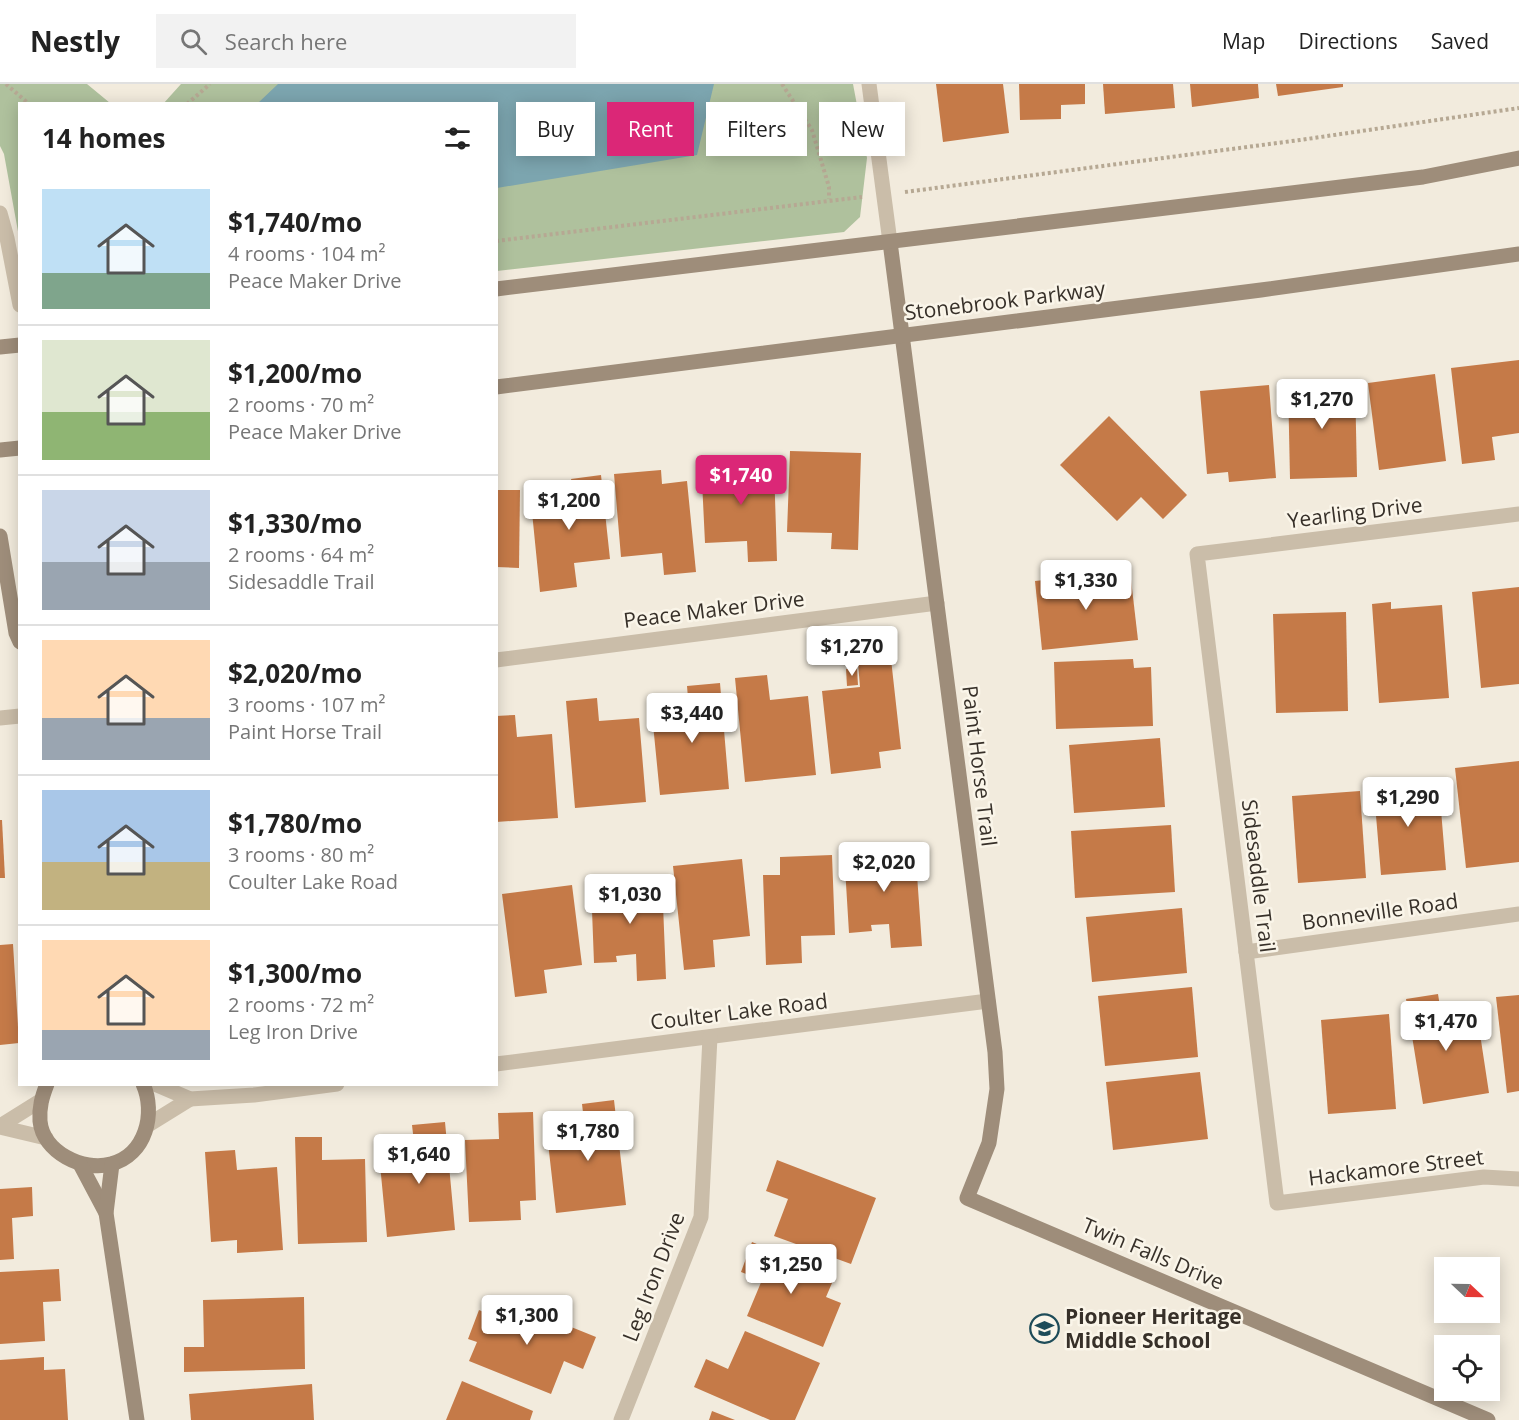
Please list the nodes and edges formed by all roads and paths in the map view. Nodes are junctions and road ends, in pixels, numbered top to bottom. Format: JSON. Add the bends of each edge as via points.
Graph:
{"nodes":[{"id":1,"x":6,"y":84,"type":"edge"},
{"id":2,"x":210,"y":84,"type":"edge"},
{"id":3,"x":782,"y":84,"type":"edge"},
{"id":4,"x":869,"y":84,"type":"edge"},
{"id":5,"x":26,"y":102,"type":"edge"},
{"id":6,"x":189,"y":102,"type":"edge"},
{"id":7,"x":1519,"y":108,"type":"edge"},
{"id":8,"x":1519,"y":158,"type":"edge"},
{"id":9,"x":884,"y":195,"type":"junction"},
{"id":10,"x":830,"y":199,"type":"junction"},
{"id":11,"x":0,"y":213,"type":"edge"},
{"id":12,"x":498,"y":241,"type":"edge"},
{"id":13,"x":890,"y":242,"type":"junction"},
{"id":14,"x":1519,"y":254,"type":"edge"},
{"id":15,"x":498,"y":289,"type":"edge"},
{"id":16,"x":18,"y":294,"type":"edge"},
{"id":17,"x":902,"y":336,"type":"junction"},
{"id":18,"x":18,"y":345,"type":"edge"},
{"id":19,"x":0,"y":347,"type":"edge"},
{"id":20,"x":498,"y":387,"type":"edge"},
{"id":21,"x":18,"y":448,"type":"edge"},
{"id":22,"x":0,"y":450,"type":"edge"},
{"id":23,"x":1519,"y":514,"type":"edge"},
{"id":24,"x":0,"y":536,"type":"edge"},
{"id":25,"x":1197,"y":554,"type":"joint"},
{"id":26,"x":936,"y":603,"type":"junction"},
{"id":27,"x":18,"y":638,"type":"edge"},
{"id":28,"x":498,"y":660,"type":"edge"},
{"id":29,"x":18,"y":716,"type":"edge"},
{"id":30,"x":0,"y":718,"type":"edge"},
{"id":31,"x":1519,"y":914,"type":"edge"},
{"id":32,"x":1246,"y":952,"type":"junction"},
{"id":33,"x":988,"y":1001,"type":"junction"},
{"id":34,"x":710,"y":1036,"type":"junction"},
{"id":35,"x":498,"y":1064,"type":"edge"},
{"id":36,"x":46,"y":1086,"type":"edge"},
{"id":37,"x":144,"y":1086,"type":"edge"},
{"id":38,"x":160,"y":1086,"type":"edge"},
{"id":39,"x":322,"y":1086,"type":"edge"},
{"id":40,"x":190,"y":1099,"type":"junction"},
{"id":41,"x":40,"y":1101,"type":"junction"},
{"id":42,"x":148,"y":1125,"type":"junction"},
{"id":43,"x":0,"y":1126,"type":"edge"},
{"id":44,"x":46,"y":1138,"type":"junction"},
{"id":45,"x":80,"y":1164,"type":"junction"},
{"id":46,"x":112,"y":1164,"type":"junction"},
{"id":47,"x":1519,"y":1179,"type":"edge"},
{"id":48,"x":967,"y":1198,"type":"joint"},
{"id":49,"x":1277,"y":1203,"type":"joint"},
{"id":50,"x":106,"y":1214,"type":"junction"},
{"id":51,"x":136,"y":1420,"type":"edge"},
{"id":52,"x":621,"y":1420,"type":"edge"},
{"id":53,"x":1488,"y":1420,"type":"edge"}],
"edges":[{"from":1,"to":5,"type":"path"},
{"from":2,"to":6,"type":"path"},
{"from":3,"to":10,"type":"path","via":[[812,130]]},
{"from":4,"to":9,"type":"street"},
{"from":7,"to":9,"type":"path"},
{"from":8,"to":13,"type":"main road","via":[[1423,177]]},
{"from":9,"to":10,"type":"path"},
{"from":9,"to":13,"type":"street"},
{"from":10,"to":12,"type":"path"},
{"from":11,"to":16,"type":"street"},
{"from":13,"to":15,"type":"main road"},
{"from":13,"to":17,"type":"main road","name":"Paint Horse Trail"},
{"from":14,"to":17,"type":"main road","name":"Stonebrook Parkway"},
{"from":17,"to":20,"type":"main road","name":"Stonebrook Parkway"},
{"from":17,"to":26,"type":"main road","name":"Paint Horse Trail"},
{"from":18,"to":19,"type":"main road"},
{"from":21,"to":22,"type":"main road"},
{"from":23,"to":25,"type":"street","name":"Yearling Drive"},
{"from":24,"to":27,"type":"main road"},
{"from":25,"to":32,"type":"street","name":"Sidesaddle Trail"},
{"from":26,"to":28,"type":"street","name":"Peace Maker Drive"},
{"from":26,"to":33,"type":"main road","name":"Paint Horse Trail"},
{"from":29,"to":30,"type":"street"},
{"from":31,"to":32,"type":"street","name":"Bonneville Road"},
{"from":32,"to":49,"type":"street","name":"Sidesaddle Trail"},
{"from":33,"to":34,"type":"street","name":"Coulter Lake Road"},
{"from":33,"to":48,"type":"main road","name":"Paint Horse Trail","via":[[997,1089],[989,1143]]},
{"from":34,"to":35,"type":"street","name":"Coulter Lake Road"},
{"from":34,"to":52,"type":"street","name":"Leg Iron Drive","via":[[701,1216]]},
{"from":36,"to":41,"type":"main road"},
{"from":37,"to":42,"type":"main road","via":[[150,1114]]},
{"from":38,"to":40,"type":"street"},
{"from":39,"to":40,"type":"street"},
{"from":40,"to":42,"type":"street"},
{"from":41,"to":43,"type":"street"},
{"from":41,"to":44,"type":"main road","via":[[40,1123]]},
{"from":42,"to":46,"type":"main road","via":[[140,1143]]},
{"from":43,"to":44,"type":"street"},
{"from":44,"to":45,"type":"main road","via":[[59,1153]]},
{"from":45,"to":46,"type":"main road"},
{"from":45,"to":50,"type":"main road"},
{"from":46,"to":50,"type":"main road"},
{"from":47,"to":49,"type":"street","name":"Hackamore Street","via":[[1484,1177]]},
{"from":48,"to":53,"type":"main road","name":"Twin Falls Drive"},
{"from":50,"to":51,"type":"main road"}]}
